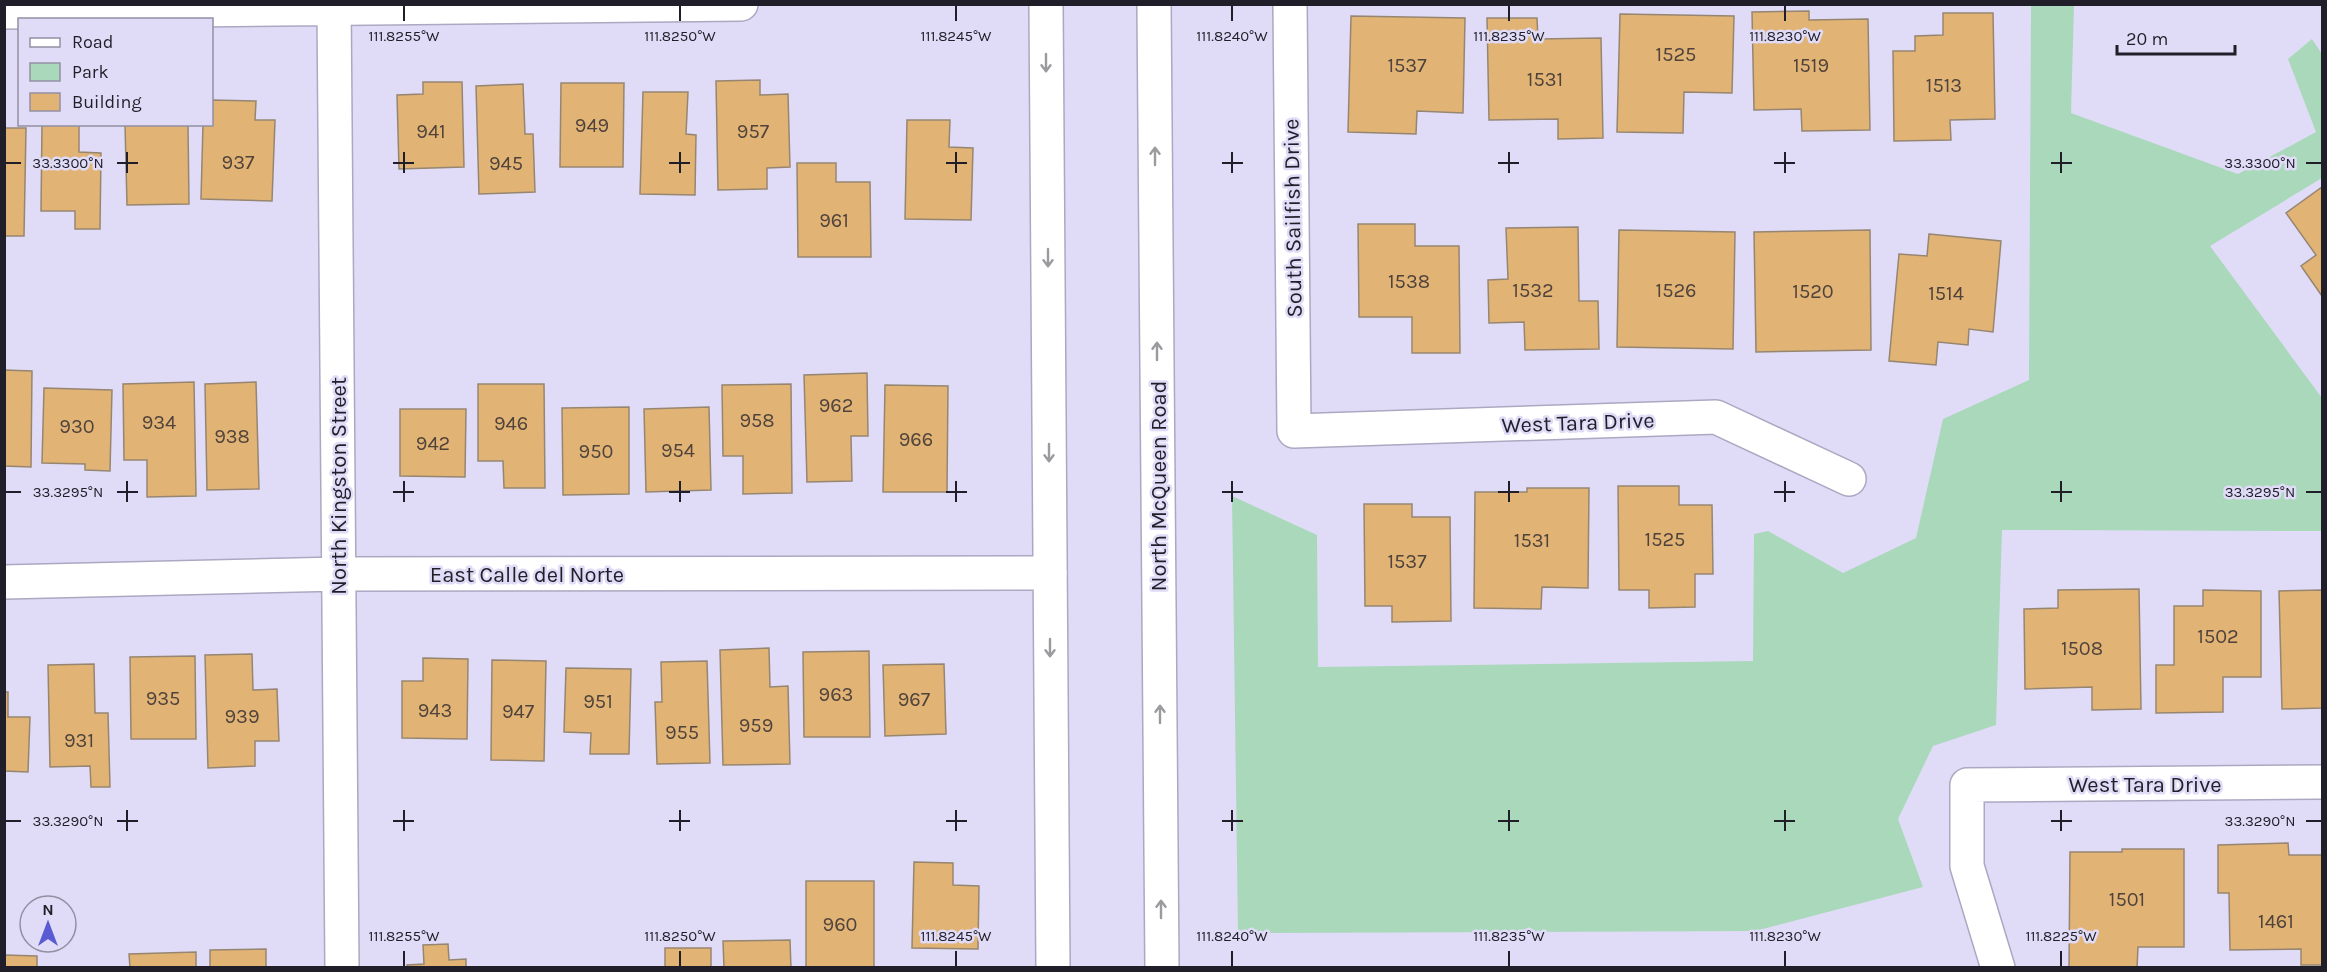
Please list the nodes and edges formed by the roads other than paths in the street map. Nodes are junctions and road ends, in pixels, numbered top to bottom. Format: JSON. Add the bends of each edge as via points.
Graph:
{"nodes":[{"id":1,"x":741,"y":4,"type":"edge"},
{"id":2,"x":1046,"y":4,"type":"edge"},
{"id":3,"x":1154,"y":4,"type":"edge"},
{"id":4,"x":1290,"y":4,"type":"edge"},
{"id":5,"x":334,"y":6,"type":"edge"},
{"id":6,"x":4,"y":12,"type":"edge"},
{"id":7,"x":1294,"y":431,"type":"joint"},
{"id":8,"x":1849,"y":478,"type":"dead end"},
{"id":9,"x":1050,"y":573,"type":"junction"},
{"id":10,"x":338,"y":574,"type":"junction"},
{"id":11,"x":4,"y":582,"type":"edge"},
{"id":12,"x":2322,"y":782,"type":"edge"},
{"id":13,"x":342,"y":968,"type":"edge"},
{"id":14,"x":1053,"y":968,"type":"edge"},
{"id":15,"x":1162,"y":968,"type":"edge"},
{"id":16,"x":1998,"y":968,"type":"edge"}],
"edges":[{"from":1,"to":5,"type":"street"},
{"from":2,"to":9,"type":"street","one_way":true},
{"from":15,"to":3,"type":"street","name":"North McQueen Road","one_way":true},
{"from":4,"to":7,"type":"street","name":"South Sailfish Drive"},
{"from":5,"to":6,"type":"street"},
{"from":5,"to":10,"type":"street","name":"North Kingston Street"},
{"from":7,"to":8,"type":"street","name":"West Tara Drive","via":[[1716,417]]},
{"from":9,"to":10,"type":"street","name":"East Calle del Norte"},
{"from":9,"to":14,"type":"street","one_way":true},
{"from":10,"to":11,"type":"street","name":"East Calle del Norte"},
{"from":10,"to":13,"type":"street","name":"North Kingston Street"},
{"from":12,"to":16,"type":"street","name":"West Tara Drive","via":[[1967,785],[1967,866]]}]}
